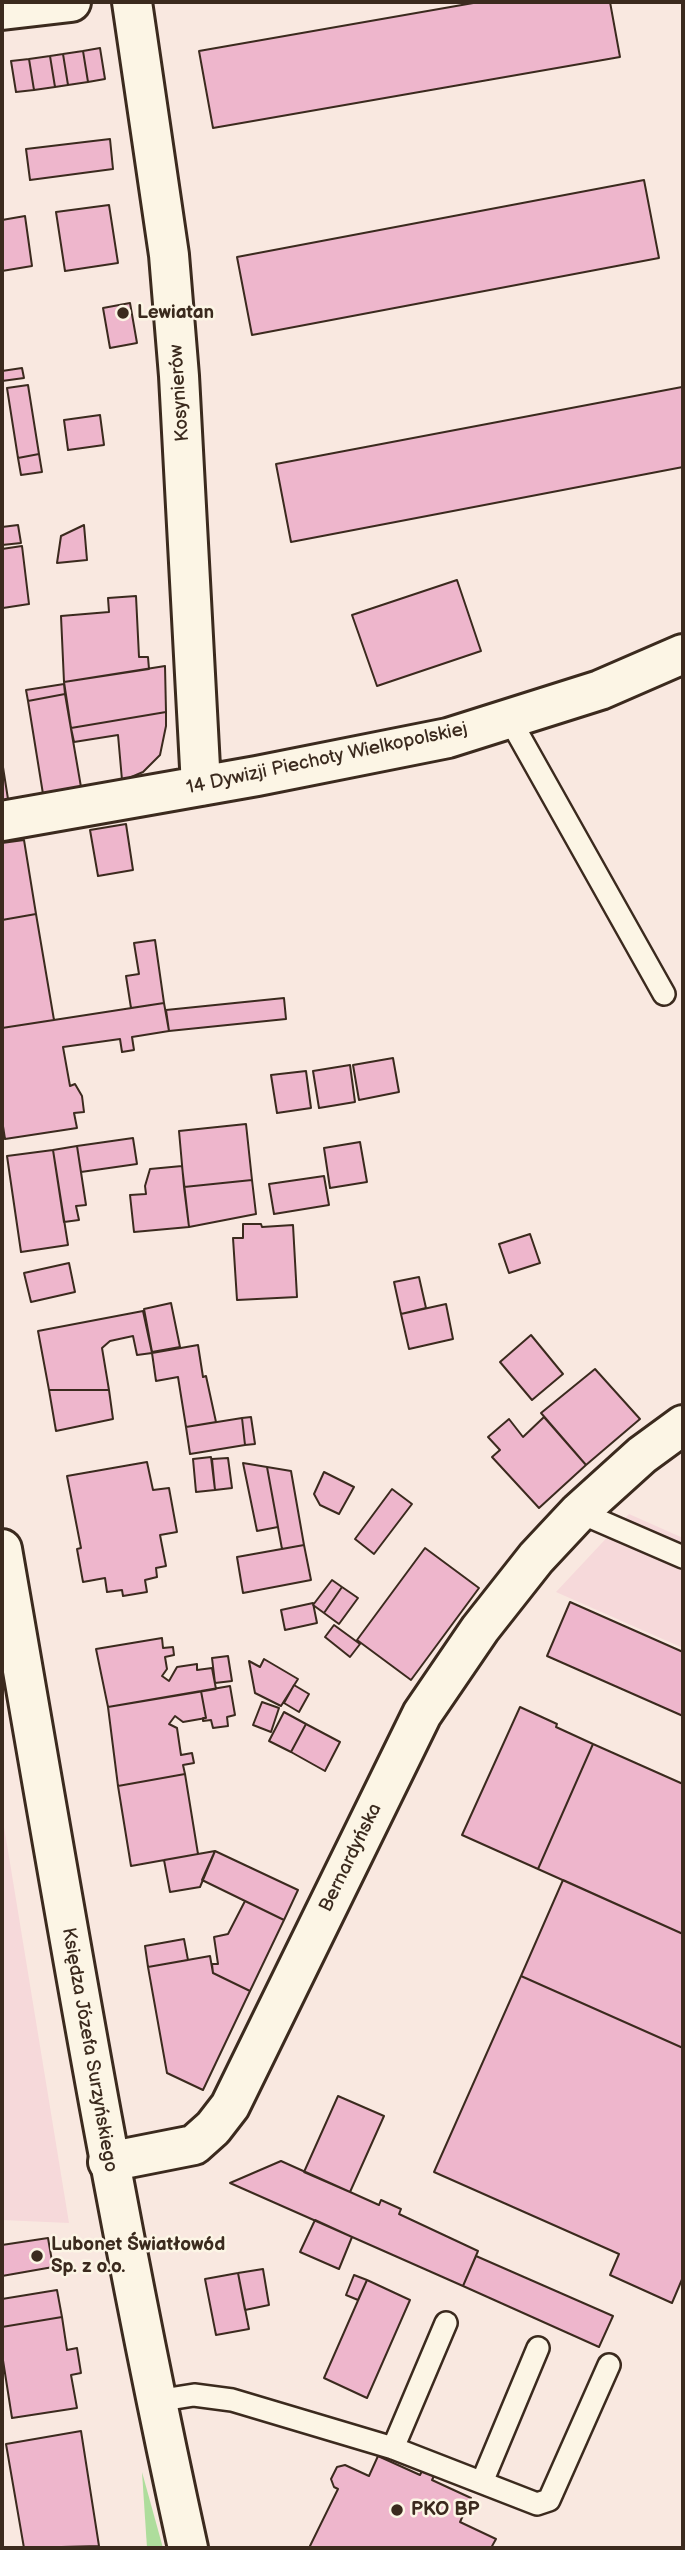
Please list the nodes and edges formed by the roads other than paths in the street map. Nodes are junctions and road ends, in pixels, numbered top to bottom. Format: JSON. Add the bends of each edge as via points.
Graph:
{"nodes":[{"id":1,"x":71,"y":2,"type":"edge"},
{"id":2,"x":132,"y":2,"type":"edge"},
{"id":3,"x":2,"y":10,"type":"edge"},
{"id":4,"x":683,"y":654,"type":"edge"},
{"id":5,"x":509,"y":718,"type":"junction"},
{"id":6,"x":201,"y":786,"type":"junction"},
{"id":7,"x":2,"y":821,"type":"edge"},
{"id":8,"x":664,"y":994,"type":"dead end"},
{"id":9,"x":683,"y":1425,"type":"edge"},
{"id":10,"x":579,"y":1512,"type":"junction"},
{"id":11,"x":2,"y":1549,"type":"edge"},
{"id":12,"x":683,"y":1557,"type":"edge"},
{"id":13,"x":108,"y":2162,"type":"junction"},
{"id":14,"x":446,"y":2323,"type":"dead end"},
{"id":15,"x":538,"y":2348,"type":"dead end"},
{"id":16,"x":609,"y":2365,"type":"dead end"},
{"id":17,"x":156,"y":2401,"type":"junction"},
{"id":18,"x":393,"y":2448,"type":"junction"},
{"id":19,"x":482,"y":2483,"type":"junction"},
{"id":20,"x":188,"y":2548,"type":"edge"}],
"edges":[{"from":1,"to":3,"type":"street"},
{"from":2,"to":6,"type":"street","name":"Kosynierów","via":[[169,255],[180,376]]},
{"from":4,"to":5,"type":"street","name":"14 Dywizji Piechoty Wielkopolskiej","via":[[600,690]]},
{"from":5,"to":6,"type":"street","name":"14 Dywizji Piechoty Wielkopolskiej","via":[[448,737]]},
{"from":5,"to":8,"type":"lane"},
{"from":6,"to":7,"type":"street","name":"14 Dywizji Piechoty Wielkopolskiej"},
{"from":9,"to":10,"type":"street","name":"Bernardyńska"},
{"from":10,"to":12,"type":"lane"},
{"from":10,"to":13,"type":"street","name":"Bernardyńska","via":[[480,1629],[422,1714],[230,2106],[194,2145]]},
{"from":11,"to":13,"type":"street","name":"Księdza Józefa Surzyńskiego"},
{"from":13,"to":17,"type":"street","name":"Księdza Józefa Surzyńskiego"},
{"from":14,"to":18,"type":"lane"},
{"from":15,"to":19,"type":"lane"},
{"from":16,"to":19,"type":"lane","via":[[548,2500],[537,2504]]},
{"from":17,"to":18,"type":"lane","via":[[194,2395],[232,2400]]},
{"from":17,"to":20,"type":"street","name":"Księdza Józefa Surzyńskiego"},
{"from":18,"to":19,"type":"lane"}]}
